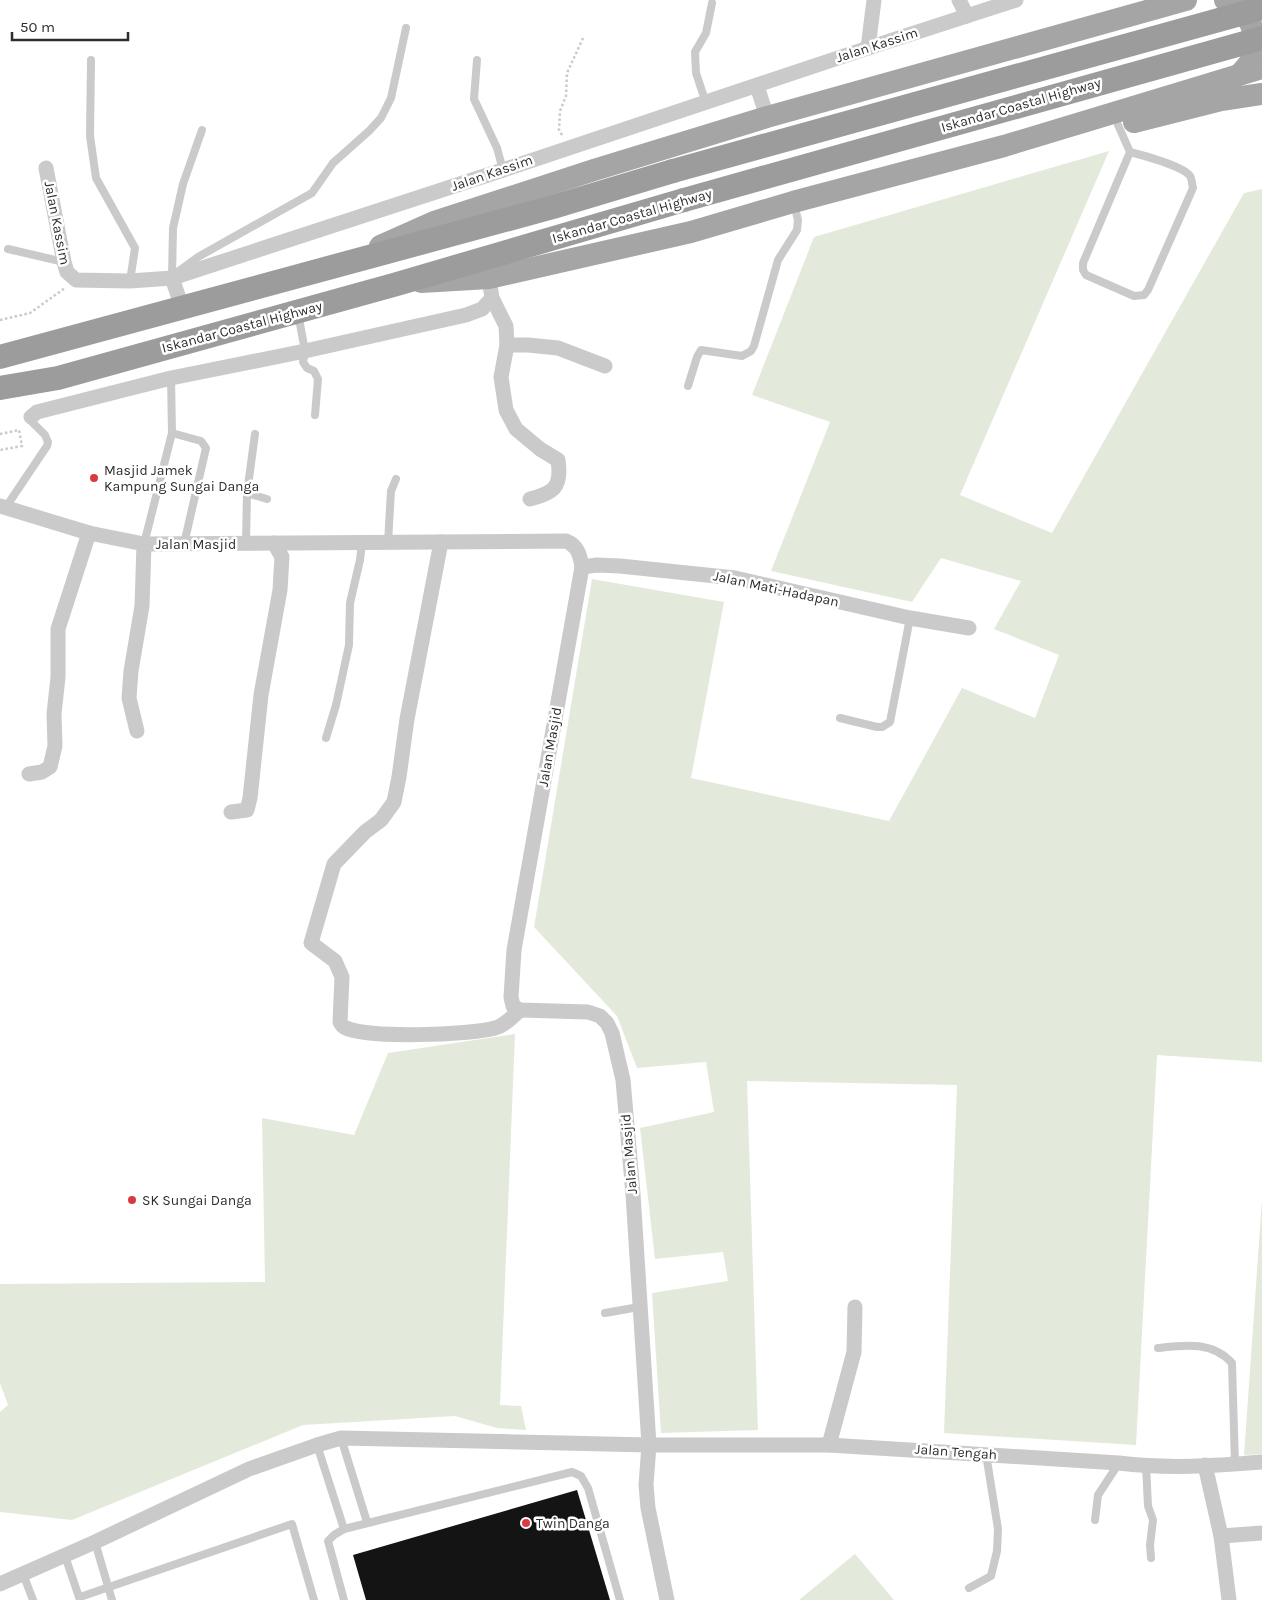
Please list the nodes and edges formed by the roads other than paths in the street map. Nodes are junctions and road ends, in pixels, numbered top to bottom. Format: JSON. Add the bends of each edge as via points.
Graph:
{"nodes":[{"id":1,"x":874,"y":0,"type":"edge"},
{"id":2,"x":959,"y":0,"type":"edge"},
{"id":3,"x":1016,"y":0,"type":"edge"},
{"id":4,"x":1186,"y":0,"type":"edge"},
{"id":5,"x":1224,"y":0,"type":"edge"},
{"id":6,"x":712,"y":3,"type":"dead end"},
{"id":7,"x":1262,"y":8,"type":"edge"},
{"id":8,"x":967,"y":16,"type":"junction"},
{"id":9,"x":406,"y":28,"type":"dead end"},
{"id":10,"x":1262,"y":38,"type":"edge"},
{"id":11,"x":868,"y":48,"type":"junction"},
{"id":12,"x":91,"y":60,"type":"dead end"},
{"id":13,"x":477,"y":60,"type":"dead end"},
{"id":14,"x":1262,"y":68,"type":"edge"},
{"id":15,"x":1239,"y":75,"type":"junction"},
{"id":16,"x":757,"y":86,"type":"junction"},
{"id":17,"x":1262,"y":94,"type":"edge"},
{"id":18,"x":706,"y":103,"type":"junction"},
{"id":19,"x":766,"y":117,"type":"junction"},
{"id":20,"x":1118,"y":126,"type":"junction"},
{"id":21,"x":202,"y":130,"type":"dead end"},
{"id":22,"x":1004,"y":146,"type":"junction"},
{"id":23,"x":1130,"y":152,"type":"junction"},
{"id":24,"x":46,"y":168,"type":"dead end"},
{"id":25,"x":504,"y":170,"type":"junction"},
{"id":26,"x":793,"y":202,"type":"junction"},
{"id":27,"x":8,"y":249,"type":"dead end"},
{"id":28,"x":64,"y":262,"type":"junction"},
{"id":29,"x":335,"y":266,"type":"junction"},
{"id":30,"x":172,"y":278,"type":"junction"},
{"id":31,"x":130,"y":281,"type":"junction"},
{"id":32,"x":397,"y":284,"type":"junction"},
{"id":33,"x":490,"y":288,"type":"junction"},
{"id":34,"x":182,"y":307,"type":"junction"},
{"id":35,"x":298,"y":311,"type":"junction"},
{"id":36,"x":507,"y":345,"type":"junction"},
{"id":37,"x":306,"y":351,"type":"junction"},
{"id":38,"x":0,"y":357,"type":"edge"},
{"id":39,"x":605,"y":366,"type":"dead end"},
{"id":40,"x":58,"y":378,"type":"junction"},
{"id":41,"x":171,"y":378,"type":"junction"},
{"id":42,"x":688,"y":386,"type":"dead end"},
{"id":43,"x":0,"y":388,"type":"edge"},
{"id":44,"x":0,"y":401,"type":"edge"},
{"id":45,"x":315,"y":415,"type":"dead end"},
{"id":46,"x":31,"y":417,"type":"joint"},
{"id":47,"x":172,"y":433,"type":"junction"},
{"id":48,"x":255,"y":434,"type":"dead end"},
{"id":49,"x":396,"y":479,"type":"dead end"},
{"id":50,"x":247,"y":492,"type":"junction"},
{"id":51,"x":267,"y":499,"type":"dead end"},
{"id":52,"x":530,"y":499,"type":"dead end"},
{"id":53,"x":3,"y":506,"type":"edge"},
{"id":54,"x":89,"y":532,"type":"junction"},
{"id":55,"x":388,"y":542,"type":"junction"},
{"id":56,"x":441,"y":542,"type":"junction"},
{"id":57,"x":246,"y":543,"type":"junction"},
{"id":58,"x":274,"y":543,"type":"junction"},
{"id":59,"x":362,"y":543,"type":"junction"},
{"id":60,"x":144,"y":544,"type":"junction"},
{"id":61,"x":184,"y":544,"type":"junction"},
{"id":62,"x":582,"y":567,"type":"junction"},
{"id":63,"x":910,"y":618,"type":"junction"},
{"id":64,"x":969,"y":628,"type":"dead end"},
{"id":65,"x":840,"y":718,"type":"dead end"},
{"id":66,"x":137,"y":731,"type":"dead end"},
{"id":67,"x":326,"y":738,"type":"dead end"},
{"id":68,"x":28,"y":774,"type":"dead end"},
{"id":69,"x":231,"y":812,"type":"dead end"},
{"id":70,"x":520,"y":1010,"type":"junction"},
{"id":71,"x":639,"y":1307,"type":"junction"},
{"id":72,"x":855,"y":1307,"type":"dead end"},
{"id":73,"x":606,"y":1313,"type":"dead end"},
{"id":74,"x":1158,"y":1348,"type":"dead end"},
{"id":75,"x":341,"y":1438,"type":"junction"},
{"id":76,"x":317,"y":1445,"type":"junction"},
{"id":77,"x":649,"y":1445,"type":"junction"},
{"id":78,"x":829,"y":1445,"type":"junction"},
{"id":79,"x":986,"y":1454,"type":"junction"},
{"id":80,"x":1262,"y":1462,"type":"edge"},
{"id":81,"x":1119,"y":1463,"type":"junction"},
{"id":82,"x":1205,"y":1465,"type":"junction"},
{"id":83,"x":1235,"y":1465,"type":"junction"},
{"id":84,"x":1146,"y":1466,"type":"junction"},
{"id":85,"x":1095,"y":1520,"type":"dead end"},
{"id":86,"x":367,"y":1522,"type":"junction"},
{"id":87,"x":344,"y":1529,"type":"junction"},
{"id":88,"x":1262,"y":1533,"type":"edge"},
{"id":89,"x":1221,"y":1536,"type":"junction"},
{"id":90,"x":95,"y":1542,"type":"junction"},
{"id":91,"x":65,"y":1556,"type":"junction"},
{"id":92,"x":1151,"y":1558,"type":"dead end"},
{"id":93,"x":23,"y":1574,"type":"junction"},
{"id":94,"x":0,"y":1584,"type":"edge"},
{"id":95,"x":108,"y":1587,"type":"junction"},
{"id":96,"x":969,"y":1588,"type":"dead end"},
{"id":97,"x":80,"y":1599,"type":"edge"},
{"id":98,"x":33,"y":1600,"type":"edge"},
{"id":99,"x":112,"y":1600,"type":"edge"},
{"id":100,"x":314,"y":1600,"type":"edge"},
{"id":101,"x":344,"y":1600,"type":"edge"},
{"id":102,"x":620,"y":1600,"type":"edge"},
{"id":103,"x":666,"y":1600,"type":"edge"},
{"id":104,"x":1229,"y":1600,"type":"edge"}],
"edges":[{"from":1,"to":11,"type":"street"},
{"from":2,"to":8,"type":"street"},
{"from":3,"to":8,"type":"street","name":"Jalan Kassim"},
{"from":4,"to":19,"type":"main road"},
{"from":5,"to":15,"type":"main road","via":[[1242,11],[1253,30],[1256,45],[1251,61]]},
{"from":6,"to":18,"type":"lane","via":[[706,33],[695,52],[696,73]]},
{"from":7,"to":29,"type":"highway","name":"Iskandar Coastal Highway","bridge":true},
{"from":8,"to":11,"type":"street","name":"Jalan Kassim"},
{"from":9,"to":30,"type":"lane","via":[[391,98],[381,118],[333,163],[312,193],[198,257]]},
{"from":10,"to":32,"type":"highway","name":"Iskandar Coastal Highway","bridge":true},
{"from":11,"to":16,"type":"street","name":"Jalan Kassim"},
{"from":12,"to":31,"type":"lane","via":[[90,136],[96,178],[135,248]]},
{"from":13,"to":25,"type":"lane","via":[[474,99]]},
{"from":14,"to":15,"type":"main road"},
{"from":15,"to":22,"type":"main road"},
{"from":16,"to":18,"type":"street","name":"Jalan Kassim"},
{"from":16,"to":19,"type":"street"},
{"from":17,"to":20,"type":"main road","via":[[1221,100]]},
{"from":18,"to":25,"type":"street","name":"Jalan Kassim"},
{"from":19,"to":29,"type":"main road","via":[[434,222]]},
{"from":20,"to":22,"type":"main road"},
{"from":20,"to":23,"type":"lane"},
{"from":21,"to":30,"type":"lane","via":[[172,228]]},
{"from":22,"to":26,"type":"main road"},
{"from":23,"to":23,"type":"lane","via":[[1183,171],[1190,177],[1193,188],[1148,290],[1144,295],[1134,296],[1086,275],[1082,270],[1082,263]]},
{"from":24,"to":28,"type":"street","name":"Jalan Kassim"},
{"from":25,"to":30,"type":"street","name":"Jalan Kassim"},
{"from":26,"to":33,"type":"main road"},
{"from":26,"to":42,"type":"lane","via":[[797,230],[778,260],[754,346],[742,356],[701,350]]},
{"from":27,"to":28,"type":"lane"},
{"from":28,"to":31,"type":"street","name":"Jalan Kassim","via":[[67,272],[76,280]]},
{"from":29,"to":34,"type":"highway","name":"Iskandar Coastal Highway"},
{"from":30,"to":31,"type":"street","name":"Jalan Kassim"},
{"from":30,"to":34,"type":"street"},
{"from":32,"to":33,"type":"main road"},
{"from":32,"to":35,"type":"highway","name":"Iskandar Coastal Highway"},
{"from":33,"to":36,"type":"street","via":[[506,326]]},
{"from":33,"to":37,"type":"street","via":[[482,309],[466,315]]},
{"from":34,"to":38,"type":"highway","name":"Iskandar Coastal Highway"},
{"from":35,"to":37,"type":"lane"},
{"from":35,"to":40,"type":"highway","name":"Iskandar Coastal Highway"},
{"from":36,"to":39,"type":"street","via":[[558,348]]},
{"from":36,"to":52,"type":"street","via":[[501,377],[506,410],[516,429],[558,460],[558,486],[546,495]]},
{"from":37,"to":41,"type":"street"},
{"from":37,"to":45,"type":"lane","via":[[304,365],[314,371],[318,379]]},
{"from":40,"to":43,"type":"highway","name":"Iskandar Coastal Highway"},
{"from":40,"to":44,"type":"highway"},
{"from":41,"to":46,"type":"street","via":[[37,412]]},
{"from":41,"to":47,"type":"lane"},
{"from":46,"to":53,"type":"lane","via":[[30,420],[47,439],[47,446]]},
{"from":47,"to":60,"type":"lane"},
{"from":47,"to":61,"type":"lane","via":[[197,439],[206,448]]},
{"from":48,"to":50,"type":"lane"},
{"from":49,"to":55,"type":"lane"},
{"from":50,"to":51,"type":"lane"},
{"from":50,"to":57,"type":"lane"},
{"from":53,"to":54,"type":"street","name":"Jalan Masjid"},
{"from":54,"to":60,"type":"street","name":"Jalan Masjid"},
{"from":54,"to":68,"type":"street","via":[[58,629],[55,746],[50,767]]},
{"from":55,"to":56,"type":"street","name":"Jalan Masjid"},
{"from":55,"to":59,"type":"street","name":"Jalan Masjid"},
{"from":56,"to":62,"type":"street","name":"Jalan Masjid","via":[[566,541],[578,550]]},
{"from":56,"to":70,"type":"street","via":[[394,802],[381,820],[334,864],[311,943],[335,961],[342,977],[340,1022],[353,1031],[440,1034],[496,1028]]},
{"from":57,"to":58,"type":"street","name":"Jalan Masjid"},
{"from":57,"to":61,"type":"street","name":"Jalan Masjid"},
{"from":58,"to":59,"type":"street","name":"Jalan Masjid"},
{"from":58,"to":69,"type":"street","via":[[282,557],[280,590],[261,695],[250,798],[247,810]]},
{"from":59,"to":67,"type":"lane","via":[[350,602],[349,645]]},
{"from":60,"to":61,"type":"street","name":"Jalan Masjid"},
{"from":60,"to":66,"type":"street","via":[[142,606],[129,698]]},
{"from":62,"to":63,"type":"street","name":"Jalan Mati-Hadapan","via":[[620,566],[734,578]]},
{"from":62,"to":70,"type":"street","name":"Jalan Masjid","via":[[514,950],[511,997],[513,1006]]},
{"from":63,"to":64,"type":"street","name":"Jalan Mati-Hadapan"},
{"from":63,"to":65,"type":"lane","via":[[890,722],[877,727]]},
{"from":70,"to":71,"type":"street","name":"Jalan Masjid","via":[[588,1012],[600,1016],[612,1033],[623,1080]]},
{"from":71,"to":73,"type":"lane"},
{"from":71,"to":77,"type":"street","name":"Jalan Masjid"},
{"from":72,"to":78,"type":"street","via":[[854,1352]]},
{"from":74,"to":83,"type":"lane","via":[[1189,1345],[1210,1348],[1232,1362]]},
{"from":75,"to":76,"type":"street","name":"Jalan Tengah"},
{"from":75,"to":77,"type":"street","name":"Jalan Tengah"},
{"from":75,"to":86,"type":"lane"},
{"from":76,"to":87,"type":"lane"},
{"from":76,"to":90,"type":"street","name":"Jalan Tengah","via":[[249,1469]]},
{"from":77,"to":78,"type":"street","name":"Jalan Tengah"},
{"from":77,"to":103,"type":"street","name":"Jalan Masjid","via":[[648,1508]]},
{"from":78,"to":79,"type":"street","name":"Jalan Tengah"},
{"from":79,"to":81,"type":"street","name":"Jalan Tengah"},
{"from":79,"to":96,"type":"lane","via":[[998,1528],[997,1551],[991,1576]]},
{"from":80,"to":83,"type":"street","name":"Jalan Tengah"},
{"from":81,"to":84,"type":"street","name":"Jalan Tengah"},
{"from":81,"to":85,"type":"lane","via":[[1098,1495]]},
{"from":82,"to":83,"type":"street","name":"Jalan Tengah"},
{"from":82,"to":84,"type":"street","name":"Jalan Tengah"},
{"from":82,"to":89,"type":"street"},
{"from":84,"to":92,"type":"lane","via":[[1148,1506],[1153,1520]]},
{"from":86,"to":87,"type":"lane"},
{"from":86,"to":102,"type":"lane","via":[[572,1472],[581,1476],[588,1488]]},
{"from":87,"to":101,"type":"lane","via":[[328,1541]]},
{"from":88,"to":89,"type":"street"},
{"from":89,"to":104,"type":"street"},
{"from":90,"to":91,"type":"street","name":"Jalan Tengah"},
{"from":90,"to":95,"type":"lane"},
{"from":91,"to":93,"type":"street","name":"Jalan Tengah"},
{"from":91,"to":97,"type":"lane"},
{"from":93,"to":94,"type":"street","name":"Jalan Tengah"},
{"from":93,"to":98,"type":"lane"},
{"from":95,"to":97,"type":"lane"},
{"from":95,"to":99,"type":"lane"},
{"from":95,"to":100,"type":"lane","via":[[292,1524]]}]}
